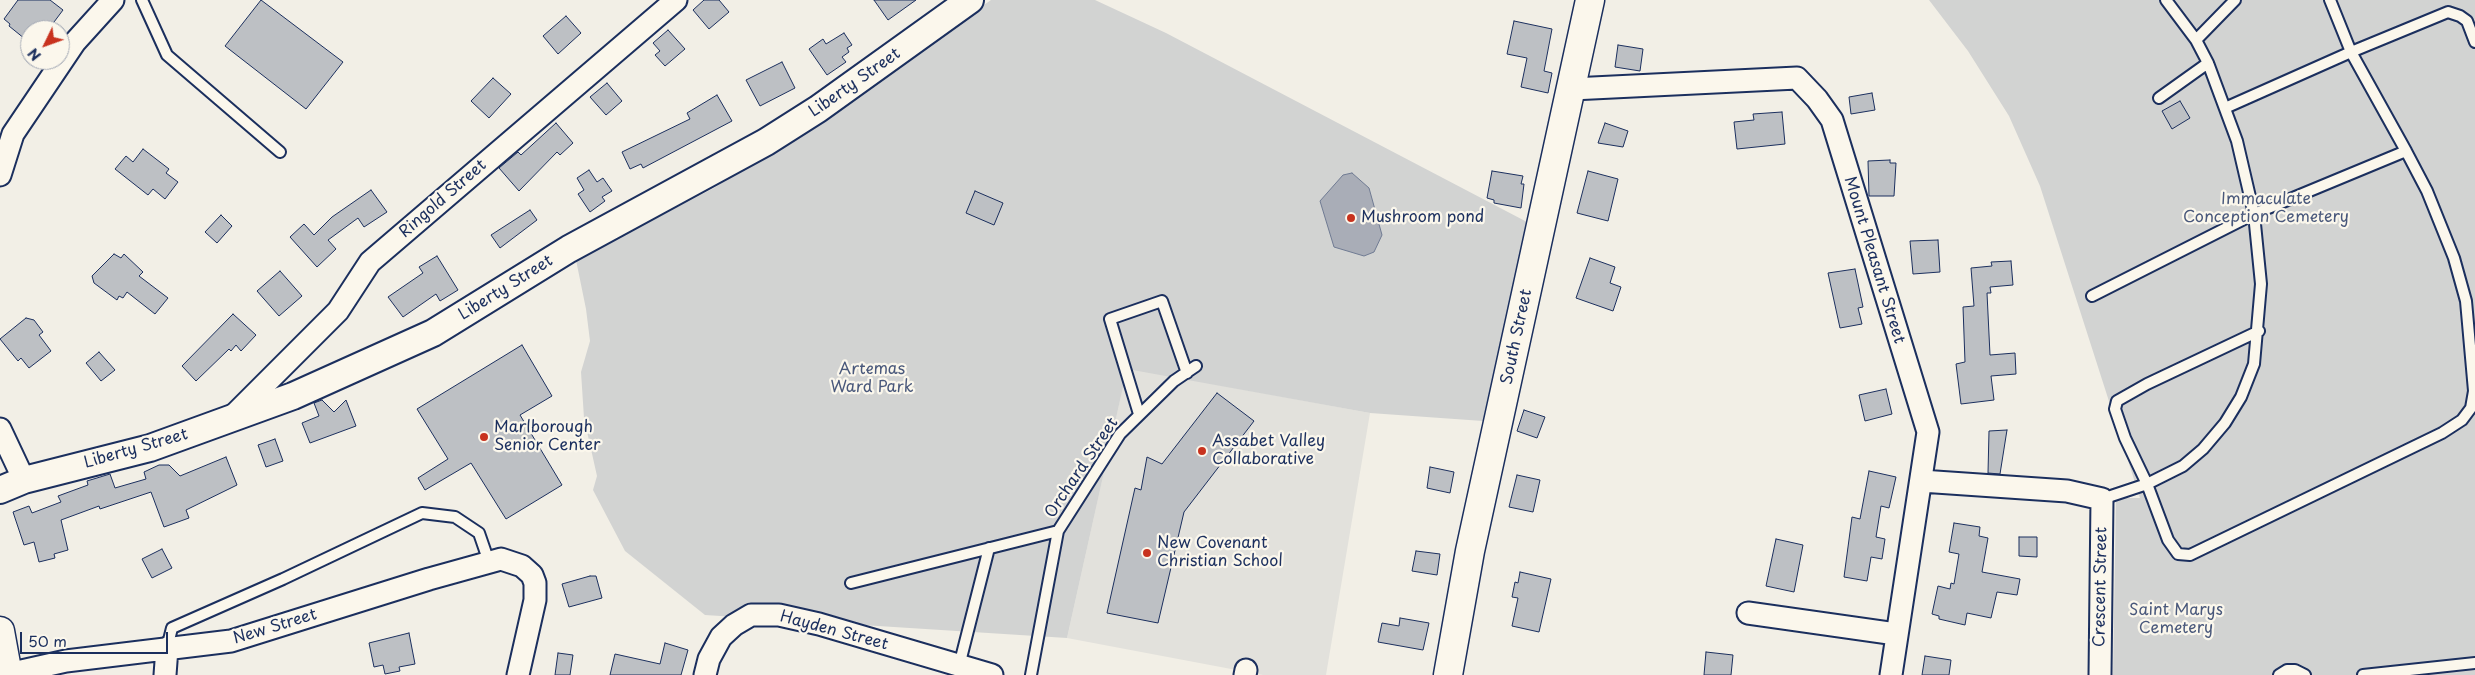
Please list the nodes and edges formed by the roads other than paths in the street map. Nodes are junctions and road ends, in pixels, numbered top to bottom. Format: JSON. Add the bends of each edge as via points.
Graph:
{"nodes":[{"id":1,"x":112,"y":0,"type":"edge"},
{"id":2,"x":142,"y":0,"type":"edge"},
{"id":3,"x":676,"y":0,"type":"edge"},
{"id":4,"x":970,"y":0,"type":"edge"},
{"id":5,"x":1590,"y":0,"type":"edge"},
{"id":6,"x":2166,"y":0,"type":"edge"},
{"id":7,"x":2235,"y":0,"type":"edge"},
{"id":8,"x":2330,"y":0,"type":"edge"},
{"id":9,"x":2196,"y":40,"type":"junction"},
{"id":10,"x":2475,"y":42,"type":"edge"},
{"id":11,"x":2351,"y":52,"type":"junction"},
{"id":12,"x":2208,"y":63,"type":"junction"},
{"id":13,"x":1572,"y":89,"type":"junction"},
{"id":14,"x":2159,"y":98,"type":"dead end"},
{"id":15,"x":2225,"y":108,"type":"junction"},
{"id":16,"x":2406,"y":151,"type":"junction"},
{"id":17,"x":280,"y":152,"type":"dead end"},
{"id":18,"x":0,"y":175,"type":"edge"},
{"id":19,"x":2254,"y":214,"type":"junction"},
{"id":20,"x":2092,"y":296,"type":"dead end"},
{"id":21,"x":2259,"y":331,"type":"junction"},
{"id":22,"x":1196,"y":366,"type":"dead end"},
{"id":23,"x":1187,"y":373,"type":"junction"},
{"id":24,"x":1138,"y":414,"type":"junction"},
{"id":25,"x":231,"y":418,"type":"junction"},
{"id":26,"x":0,"y":429,"type":"edge"},
{"id":27,"x":24,"y":480,"type":"junction"},
{"id":28,"x":1921,"y":482,"type":"junction"},
{"id":29,"x":2147,"y":484,"type":"junction"},
{"id":30,"x":0,"y":490,"type":"edge"},
{"id":31,"x":2102,"y":499,"type":"junction"},
{"id":32,"x":1058,"y":531,"type":"junction"},
{"id":33,"x":989,"y":548,"type":"junction"},
{"id":34,"x":489,"y":562,"type":"junction"},
{"id":35,"x":851,"y":583,"type":"dead end"},
{"id":36,"x":1748,"y":613,"type":"dead end"},
{"id":37,"x":0,"y":631,"type":"edge"},
{"id":38,"x":1896,"y":634,"type":"junction"},
{"id":39,"x":167,"y":648,"type":"junction"},
{"id":40,"x":2475,"y":663,"type":"edge"},
{"id":41,"x":959,"y":666,"type":"junction"},
{"id":42,"x":2419,"y":672,"type":"edge"},
{"id":43,"x":8,"y":675,"type":"edge"},
{"id":44,"x":165,"y":675,"type":"edge"},
{"id":45,"x":518,"y":675,"type":"edge"},
{"id":46,"x":705,"y":675,"type":"edge"},
{"id":47,"x":992,"y":675,"type":"edge"},
{"id":48,"x":1031,"y":675,"type":"edge"},
{"id":49,"x":1448,"y":675,"type":"edge"},
{"id":50,"x":1891,"y":675,"type":"edge"},
{"id":51,"x":2100,"y":675,"type":"edge"},
{"id":52,"x":2279,"y":675,"type":"edge"},
{"id":53,"x":2306,"y":675,"type":"edge"},
{"id":54,"x":2363,"y":675,"type":"edge"}],
"edges":[{"from":1,"to":18,"type":"street","via":[[75,42],[13,134]]},
{"from":2,"to":17,"type":"lane","via":[[167,56]]},
{"from":3,"to":25,"type":"street","name":"Ringold Street","via":[[370,262],[338,311]]},
{"from":4,"to":25,"type":"street","name":"Liberty Street","via":[[818,109],[766,142],[569,249],[433,333],[293,396]]},
{"from":5,"to":13,"type":"main road","name":"South Street"},
{"from":6,"to":9,"type":"lane"},
{"from":7,"to":9,"type":"lane"},
{"from":8,"to":11,"type":"lane"},
{"from":9,"to":12,"type":"lane"},
{"from":10,"to":11,"type":"lane","via":[[2467,21],[2448,12]]},
{"from":11,"to":15,"type":"lane"},
{"from":11,"to":16,"type":"lane"},
{"from":12,"to":14,"type":"lane"},
{"from":12,"to":15,"type":"lane"},
{"from":13,"to":28,"type":"street","name":"Mount Pleasant Street","via":[[1797,78],[1818,99],[1832,120],[1928,432]]},
{"from":13,"to":49,"type":"main road","name":"South Street","via":[[1470,551]]},
{"from":15,"to":19,"type":"lane","via":[[2237,141]]},
{"from":16,"to":19,"type":"lane"},
{"from":16,"to":29,"type":"lane","via":[[2428,191],[2454,258],[2466,301],[2474,390],[2471,408],[2462,420],[2442,433],[2190,555],[2178,554],[2168,540]]},
{"from":19,"to":20,"type":"lane"},
{"from":19,"to":21,"type":"lane","via":[[2261,284]]},
{"from":21,"to":29,"type":"lane","via":[[2254,364],[2241,397],[2225,423],[2183,466]]},
{"from":21,"to":29,"type":"lane","via":[[2117,401],[2115,409],[2125,438]]},
{"from":22,"to":23,"type":"lane","name":"Orchard Street"},
{"from":23,"to":24,"type":"lane","name":"Orchard Street"},
{"from":23,"to":24,"type":"lane","via":[[1162,301],[1110,319]]},
{"from":24,"to":32,"type":"lane","name":"Orchard Street","via":[[1120,434]]},
{"from":25,"to":27,"type":"street","name":"Liberty Street","via":[[150,448]]},
{"from":26,"to":27,"type":"street"},
{"from":27,"to":30,"type":"street","name":"Liberty Street"},
{"from":28,"to":31,"type":"street","via":[[2067,491]]},
{"from":28,"to":38,"type":"street","name":"Mount Pleasant Street"},
{"from":29,"to":31,"type":"lane"},
{"from":31,"to":51,"type":"street","name":"Crescent Street"},
{"from":32,"to":33,"type":"lane"},
{"from":32,"to":48,"type":"lane","name":"Orchard Street"},
{"from":33,"to":35,"type":"lane"},
{"from":33,"to":41,"type":"lane"},
{"from":34,"to":39,"type":"street","name":"New Street","via":[[232,641]]},
{"from":34,"to":39,"type":"lane","via":[[479,533],[455,517],[422,513],[283,580],[172,628]]},
{"from":34,"to":45,"type":"street","name":"New Street","via":[[501,559],[522,566],[535,583],[535,600]]},
{"from":36,"to":38,"type":"street"},
{"from":37,"to":43,"type":"main road"},
{"from":38,"to":50,"type":"street","name":"Mount Pleasant Street"},
{"from":39,"to":43,"type":"street","name":"New Street","via":[[66,661]]},
{"from":39,"to":44,"type":"street"},
{"from":40,"to":42,"type":"lane"},
{"from":41,"to":46,"type":"street","name":"Hayden Street","via":[[820,624],[779,615],[752,615],[721,637],[709,659]]},
{"from":41,"to":47,"type":"street","name":"Hayden Street"},
{"from":42,"to":54,"type":"lane"},
{"from":52,"to":53,"type":"lane","via":[[2296,670]]}]}
